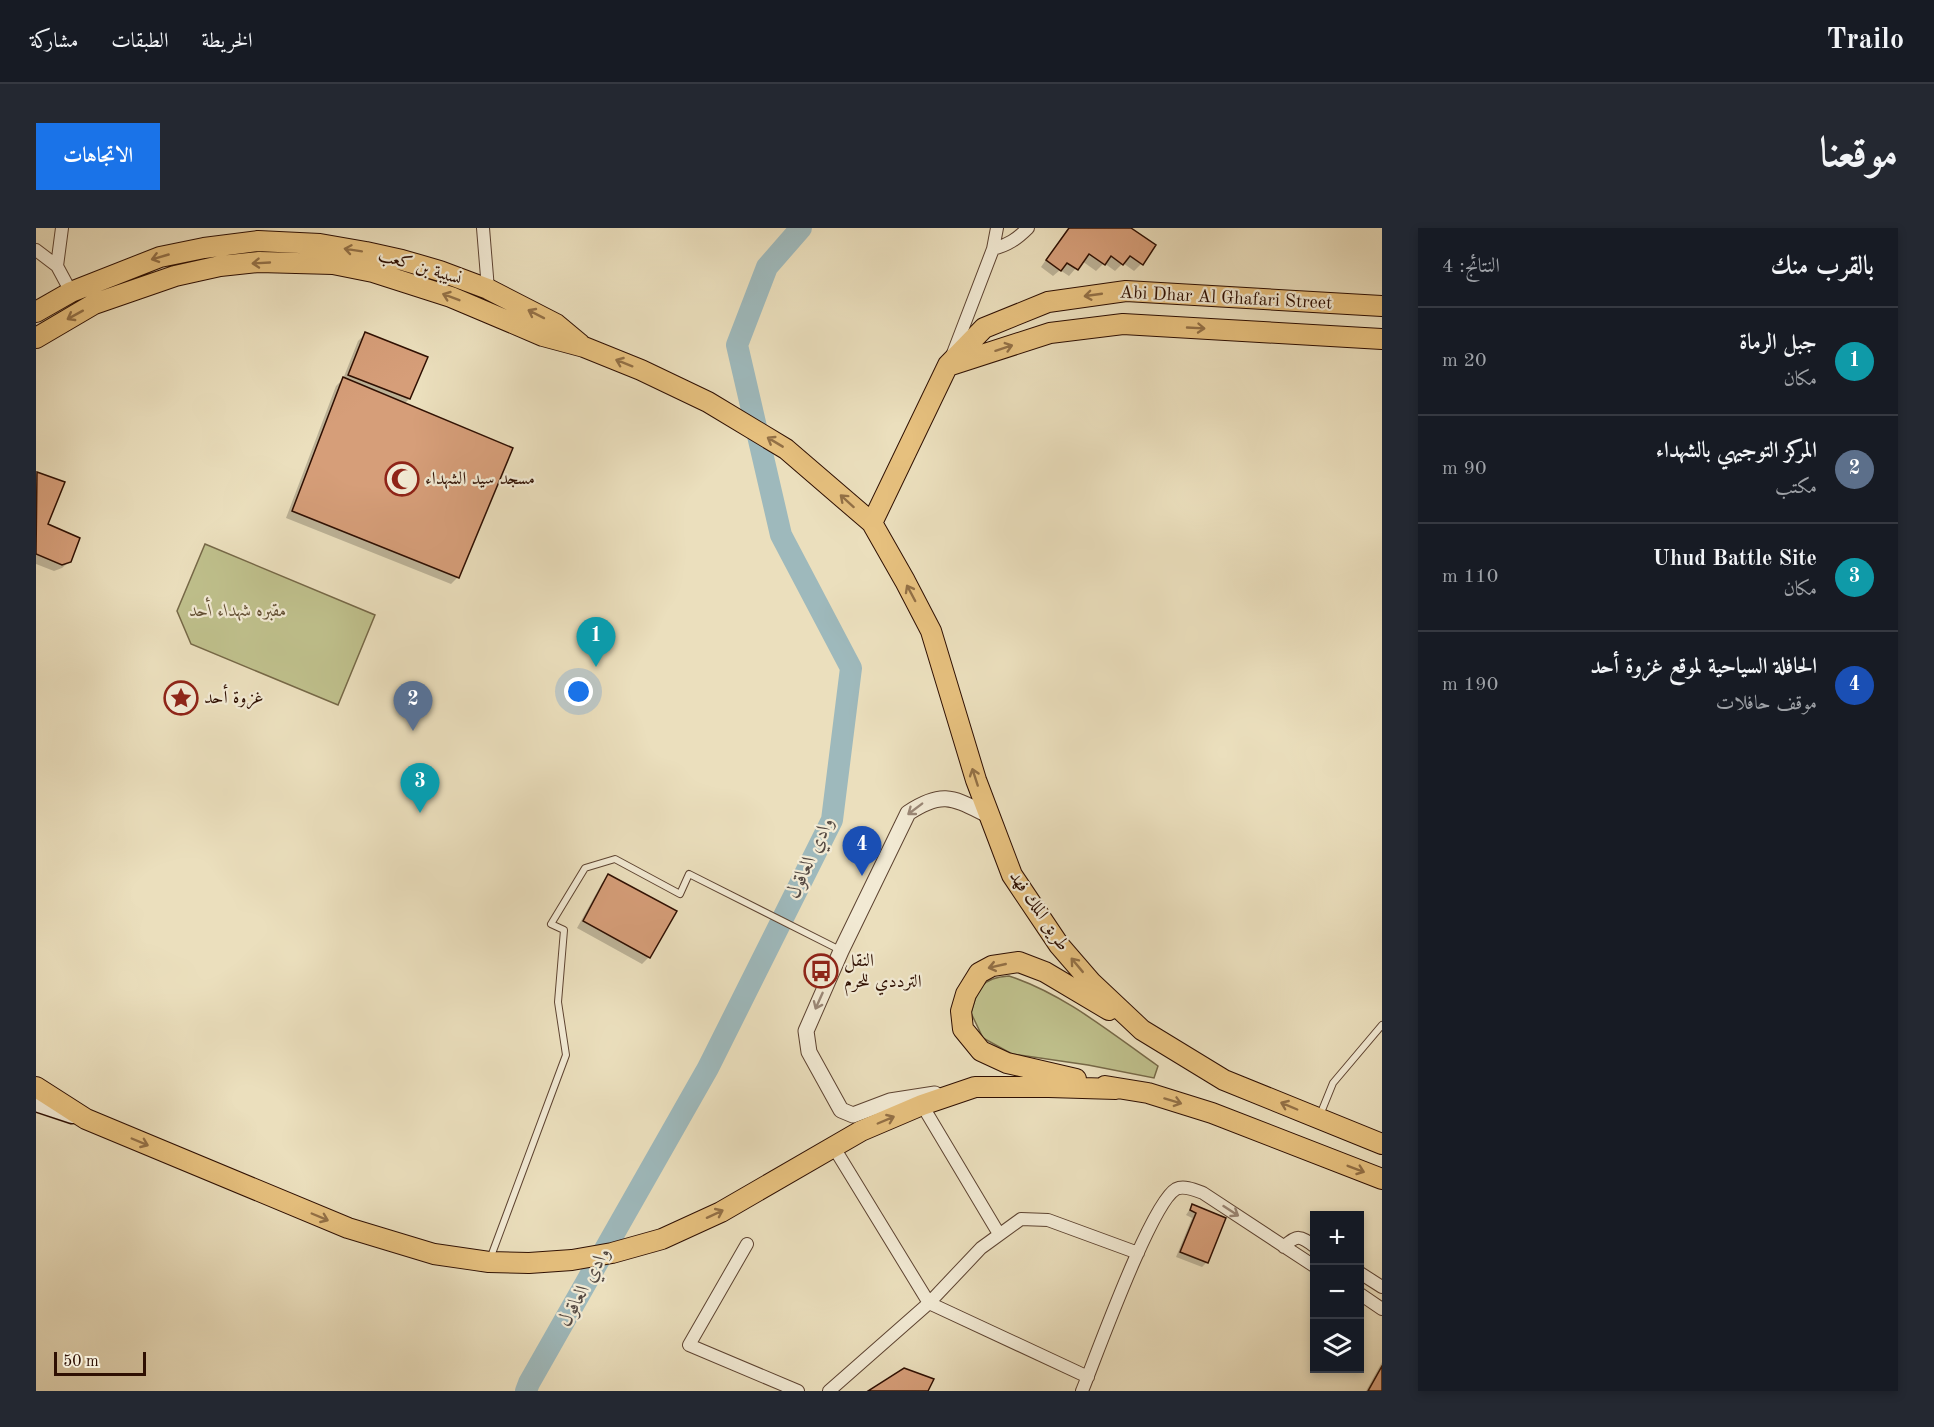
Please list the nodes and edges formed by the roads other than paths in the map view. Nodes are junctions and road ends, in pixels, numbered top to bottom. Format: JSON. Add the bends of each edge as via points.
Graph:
{"nodes":[{"id":1,"x":62,"y":228,"type":"edge"},
{"id":2,"x":483,"y":228,"type":"edge"},
{"id":3,"x":997,"y":228,"type":"edge"},
{"id":4,"x":1028,"y":228,"type":"edge"},
{"id":5,"x":256,"y":235,"type":"edge"},
{"id":6,"x":993,"y":249,"type":"junction"},
{"id":7,"x":36,"y":250,"type":"edge"},
{"id":8,"x":57,"y":266,"type":"junction"},
{"id":9,"x":488,"y":289,"type":"junction"},
{"id":10,"x":71,"y":292,"type":"junction"},
{"id":11,"x":1382,"y":306,"type":"edge"},
{"id":12,"x":36,"y":312,"type":"edge"},
{"id":13,"x":36,"y":338,"type":"edge"},
{"id":14,"x":1382,"y":339,"type":"edge"},
{"id":15,"x":584,"y":347,"type":"junction"},
{"id":16,"x":948,"y":365,"type":"junction"},
{"id":17,"x":872,"y":523,"type":"junction"},
{"id":18,"x":988,"y":815,"type":"junction"},
{"id":19,"x":841,"y":951,"type":"junction"},
{"id":20,"x":1382,"y":1025,"type":"edge"},
{"id":21,"x":1143,"y":1030,"type":"junction"},
{"id":22,"x":36,"y":1087,"type":"edge"},
{"id":23,"x":975,"y":1087,"type":"junction"},
{"id":24,"x":1116,"y":1089,"type":"junction"},
{"id":25,"x":36,"y":1103,"type":"edge"},
{"id":26,"x":922,"y":1104,"type":"junction"},
{"id":27,"x":86,"y":1119,"type":"junction"},
{"id":28,"x":1318,"y":1119,"type":"junction"},
{"id":29,"x":1382,"y":1144,"type":"edge"},
{"id":30,"x":833,"y":1146,"type":"junction"},
{"id":31,"x":1382,"y":1179,"type":"edge"},
{"id":32,"x":999,"y":1234,"type":"junction"},
{"id":33,"x":747,"y":1244,"type":"dead end"},
{"id":34,"x":1310,"y":1244,"type":"edge"},
{"id":35,"x":1284,"y":1247,"type":"junction"},
{"id":36,"x":1138,"y":1253,"type":"junction"},
{"id":37,"x":489,"y":1262,"type":"junction"},
{"id":38,"x":1312,"y":1265,"type":"edge"},
{"id":39,"x":1364,"y":1277,"type":"edge"},
{"id":40,"x":1382,"y":1287,"type":"edge"},
{"id":41,"x":1364,"y":1297,"type":"edge"},
{"id":42,"x":929,"y":1303,"type":"junction"},
{"id":43,"x":1382,"y":1308,"type":"edge"},
{"id":44,"x":1088,"y":1377,"type":"junction"},
{"id":45,"x":798,"y":1391,"type":"edge"},
{"id":46,"x":829,"y":1391,"type":"edge"},
{"id":47,"x":1082,"y":1391,"type":"edge"}],
"edges":[{"from":1,"to":8,"type":"street"},
{"from":2,"to":9,"type":"street"},
{"from":3,"to":6,"type":"street"},
{"from":4,"to":6,"type":"street","via":[[1012,242]]},
{"from":9,"to":5,"type":"main road","name":"نسيبة بن كعب","one_way":true,"via":[[440,271],[366,252]]},
{"from":5,"to":10,"type":"main road","name":"نسيبة بن كعب","one_way":true,"via":[[160,257]]},
{"from":6,"to":16,"type":"street"},
{"from":7,"to":8,"type":"street"},
{"from":8,"to":10,"type":"street"},
{"from":15,"to":9,"type":"main road","name":"نسيبة بن كعب","one_way":true,"via":[[556,324]]},
{"from":10,"to":12,"type":"main road","name":"نسيبة بن كعب"},
{"from":11,"to":16,"type":"main road","name":"Abi Dhar Al Ghafari Street","one_way":true,"via":[[1126,291],[1048,302],[984,328]]},
{"from":15,"to":13,"type":"main road","one_way":true,"via":[[543,336],[451,297],[373,272],[333,264],[291,262],[220,266],[175,276],[94,304]]},
{"from":16,"to":14,"type":"main road","name":"Abi Dhar Al Ghafari Street","one_way":true,"via":[[1050,333],[1123,324]]},
{"from":17,"to":15,"type":"main road","name":"طريق الملك فهد","one_way":true,"via":[[786,449],[708,402]]},
{"from":16,"to":17,"type":"main road","name":"Abi Dhar Al Ghafari Street"},
{"from":18,"to":17,"type":"main road","name":"طريق الملك فهد","one_way":true,"via":[[931,631]]},
{"from":18,"to":19,"type":"street","one_way":true,"via":[[956,800],[938,799],[908,813]]},
{"from":21,"to":18,"type":"main road","name":"طريق الملك فهد","one_way":true,"via":[[1091,982],[1059,945],[1012,875]]},
{"from":19,"to":23,"type":"street","one_way":true,"via":[[806,1031],[809,1052],[841,1110],[853,1114],[890,1101]]},
{"from":19,"to":37,"type":"lane","via":[[689,874],[680,894],[615,859],[585,868],[551,924],[564,930],[558,1002],[566,1054]]},
{"from":20,"to":28,"type":"lane","via":[[1333,1083]]},
{"from":21,"to":24,"type":"main road","one_way":true,"via":[[1045,972],[1019,962],[992,966],[979,973],[966,993],[961,1011],[963,1029],[981,1051],[1006,1064]]},
{"from":28,"to":21,"type":"main road","name":"طريق الملك فهد","one_way":true,"via":[[1224,1080]]},
{"from":22,"to":27,"type":"main road"},
{"from":23,"to":24,"type":"main road"},
{"from":23,"to":26,"type":"main road"},
{"from":24,"to":31,"type":"main road","one_way":true,"via":[[1212,1113]]},
{"from":25,"to":27,"type":"main road"},
{"from":30,"to":26,"type":"main road","one_way":true},
{"from":26,"to":32,"type":"street"},
{"from":27,"to":37,"type":"main road","one_way":true,"via":[[348,1228],[434,1254]]},
{"from":28,"to":29,"type":"main road","name":"طريق الملك فهد"},
{"from":37,"to":30,"type":"main road","one_way":true,"via":[[572,1260],[662,1239],[721,1212]]},
{"from":30,"to":42,"type":"street"},
{"from":32,"to":36,"type":"street","via":[[1021,1219],[1047,1220]]},
{"from":32,"to":42,"type":"street"},
{"from":33,"to":45,"type":"street","via":[[690,1345]]},
{"from":34,"to":35,"type":"street","via":[[1298,1237]]},
{"from":36,"to":35,"type":"street","one_way":true,"via":[[1161,1206],[1178,1188],[1203,1193]]},
{"from":35,"to":38,"type":"street"},
{"from":36,"to":44,"type":"street"},
{"from":39,"to":40,"type":"street"},
{"from":41,"to":43,"type":"street"},
{"from":42,"to":44,"type":"street"},
{"from":42,"to":46,"type":"street"},
{"from":44,"to":47,"type":"street"}]}
